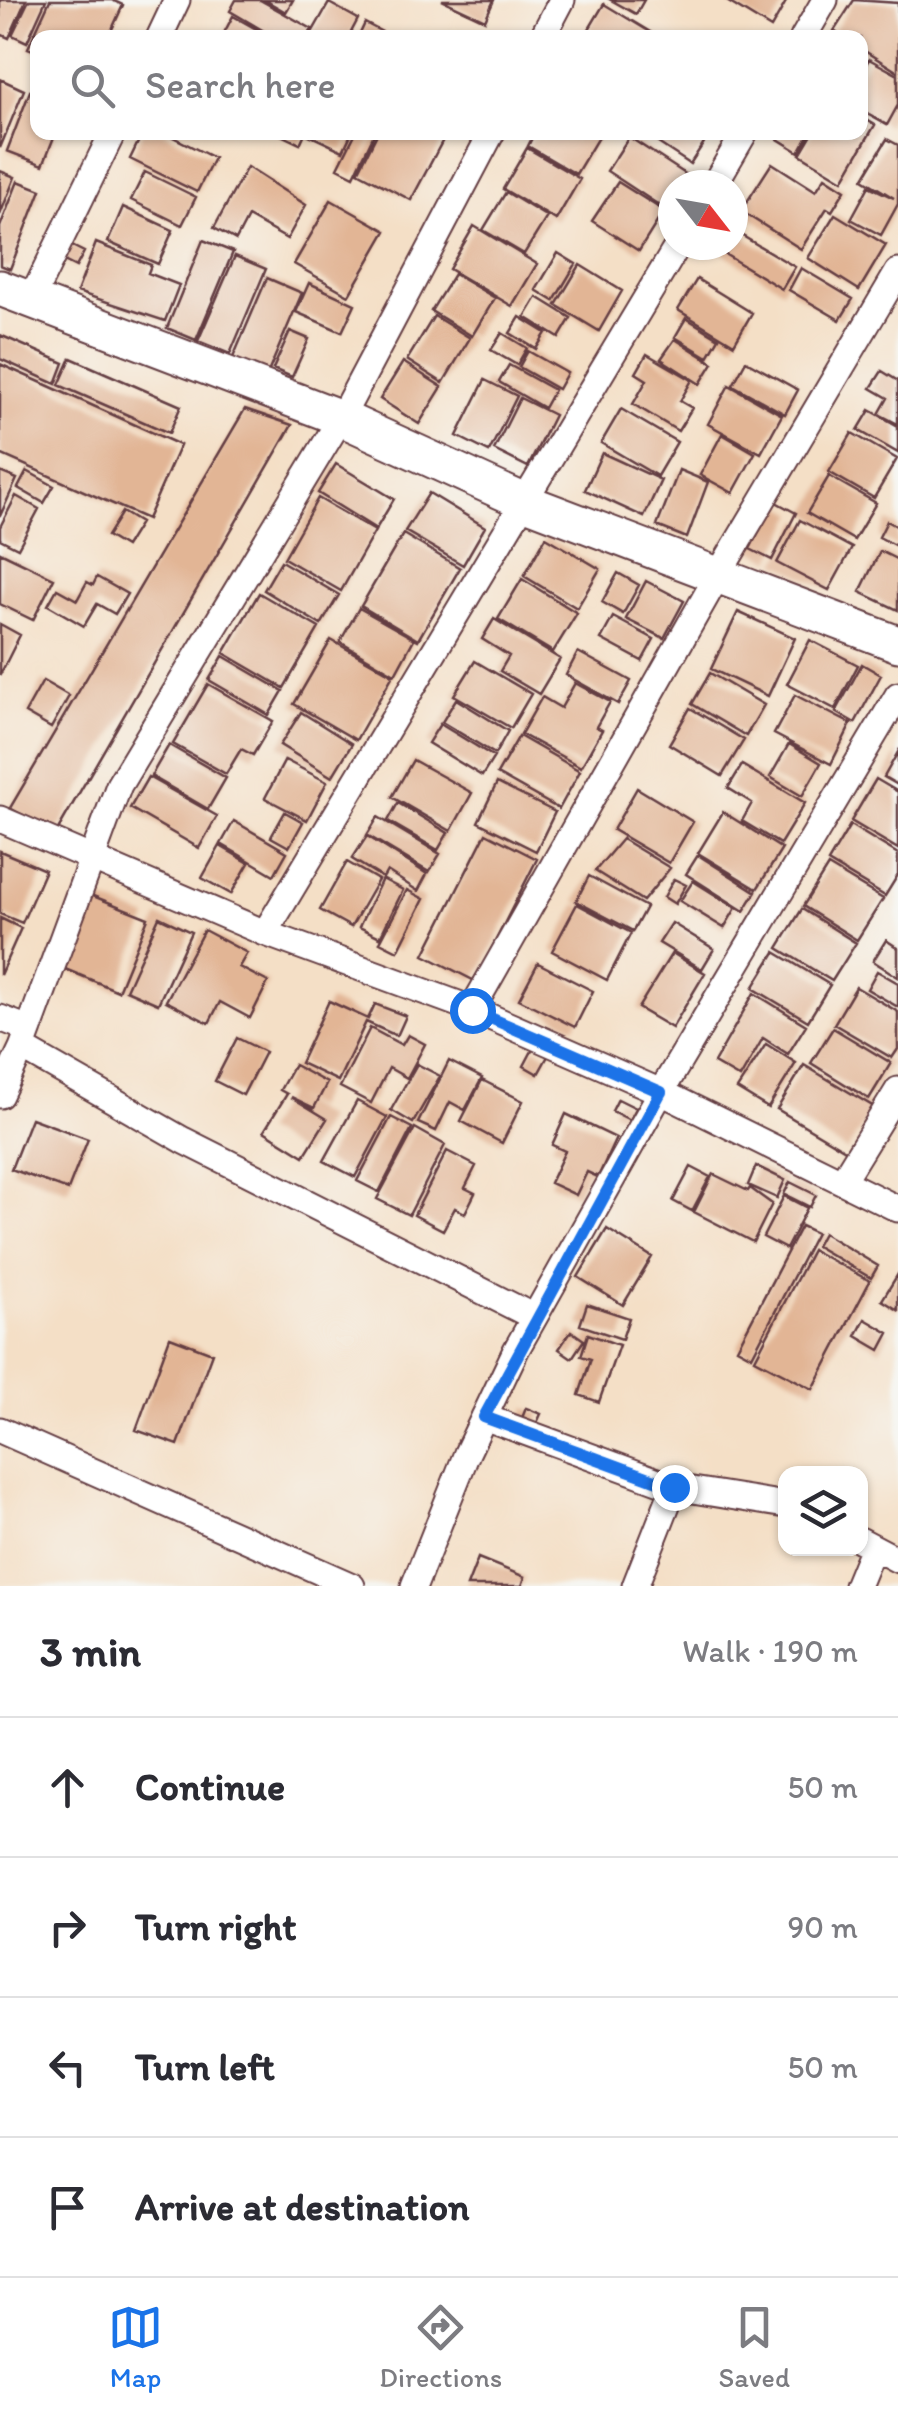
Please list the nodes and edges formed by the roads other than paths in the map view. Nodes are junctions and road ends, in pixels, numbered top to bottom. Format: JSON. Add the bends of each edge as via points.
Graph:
{"nodes":[{"id":1,"x":177,"y":0,"type":"edge"},
{"id":2,"x":562,"y":0,"type":"edge"},
{"id":3,"x":825,"y":0,"type":"edge"},
{"id":4,"x":163,"y":30,"type":"edge"},
{"id":5,"x":546,"y":30,"type":"edge"},
{"id":6,"x":807,"y":30,"type":"edge"},
{"id":7,"x":108,"y":140,"type":"edge"},
{"id":8,"x":488,"y":140,"type":"edge"},
{"id":9,"x":740,"y":140,"type":"edge"},
{"id":10,"x":723,"y":170,"type":"edge"},
{"id":11,"x":669,"y":260,"type":"edge"},
{"id":12,"x":898,"y":272,"type":"edge"},
{"id":13,"x":16,"y":294,"type":"edge"},
{"id":14,"x":341,"y":418,"type":"junction"},
{"id":15,"x":524,"y":501,"type":"junction"},
{"id":16,"x":718,"y":575,"type":"junction"},
{"id":17,"x":898,"y":644,"type":"edge"},
{"id":18,"x":898,"y":695,"type":"edge"},
{"id":19,"x":0,"y":820,"type":"edge"},
{"id":20,"x":89,"y":856,"type":"junction"},
{"id":21,"x":266,"y":933,"type":"junction"},
{"id":22,"x":472,"y":1010,"type":"junction"},
{"id":23,"x":0,"y":1018,"type":"edge"},
{"id":24,"x":24,"y":1038,"type":"junction"},
{"id":25,"x":898,"y":1090,"type":"edge"},
{"id":26,"x":661,"y":1092,"type":"junction"},
{"id":27,"x":0,"y":1094,"type":"edge"},
{"id":28,"x":842,"y":1180,"type":"junction"},
{"id":29,"x":898,"y":1208,"type":"edge"},
{"id":30,"x":534,"y":1318,"type":"junction"},
{"id":31,"x":484,"y":1417,"type":"junction"},
{"id":32,"x":0,"y":1430,"type":"edge"},
{"id":33,"x":674,"y":1487,"type":"junction"},
{"id":34,"x":778,"y":1504,"type":"edge"},
{"id":35,"x":868,"y":1545,"type":"edge"},
{"id":36,"x":864,"y":1556,"type":"edge"},
{"id":37,"x":898,"y":1560,"type":"edge"},
{"id":38,"x":352,"y":1586,"type":"edge"},
{"id":39,"x":414,"y":1586,"type":"edge"},
{"id":40,"x":635,"y":1586,"type":"edge"},
{"id":41,"x":857,"y":1586,"type":"edge"}],
"edges":[{"from":1,"to":4,"type":"street"},
{"from":2,"to":5,"type":"street"},
{"from":3,"to":6,"type":"street"},
{"from":7,"to":13,"type":"street"},
{"from":8,"to":14,"type":"street"},
{"from":9,"to":10,"type":"street"},
{"from":11,"to":15,"type":"street"},
{"from":12,"to":16,"type":"street"},
{"from":13,"to":14,"type":"street"},
{"from":14,"to":15,"type":"street"},
{"from":14,"to":20,"type":"street","via":[[119,784]]},
{"from":15,"to":16,"type":"street"},
{"from":15,"to":21,"type":"street"},
{"from":16,"to":17,"type":"street"},
{"from":16,"to":22,"type":"street"},
{"from":18,"to":26,"type":"street"},
{"from":19,"to":20,"type":"street"},
{"from":20,"to":21,"type":"street"},
{"from":20,"to":24,"type":"street"},
{"from":21,"to":22,"type":"street"},
{"from":22,"to":26,"type":"street"},
{"from":23,"to":24,"type":"street"},
{"from":24,"to":27,"type":"street"},
{"from":24,"to":30,"type":"street","via":[[183,1140]]},
{"from":25,"to":28,"type":"street"},
{"from":26,"to":28,"type":"street"},
{"from":26,"to":30,"type":"street"},
{"from":28,"to":29,"type":"street"},
{"from":30,"to":31,"type":"street"},
{"from":31,"to":33,"type":"street"},
{"from":31,"to":39,"type":"street"},
{"from":32,"to":38,"type":"street"},
{"from":33,"to":34,"type":"street"},
{"from":33,"to":40,"type":"street"},
{"from":35,"to":37,"type":"street"},
{"from":36,"to":41,"type":"street"}]}
